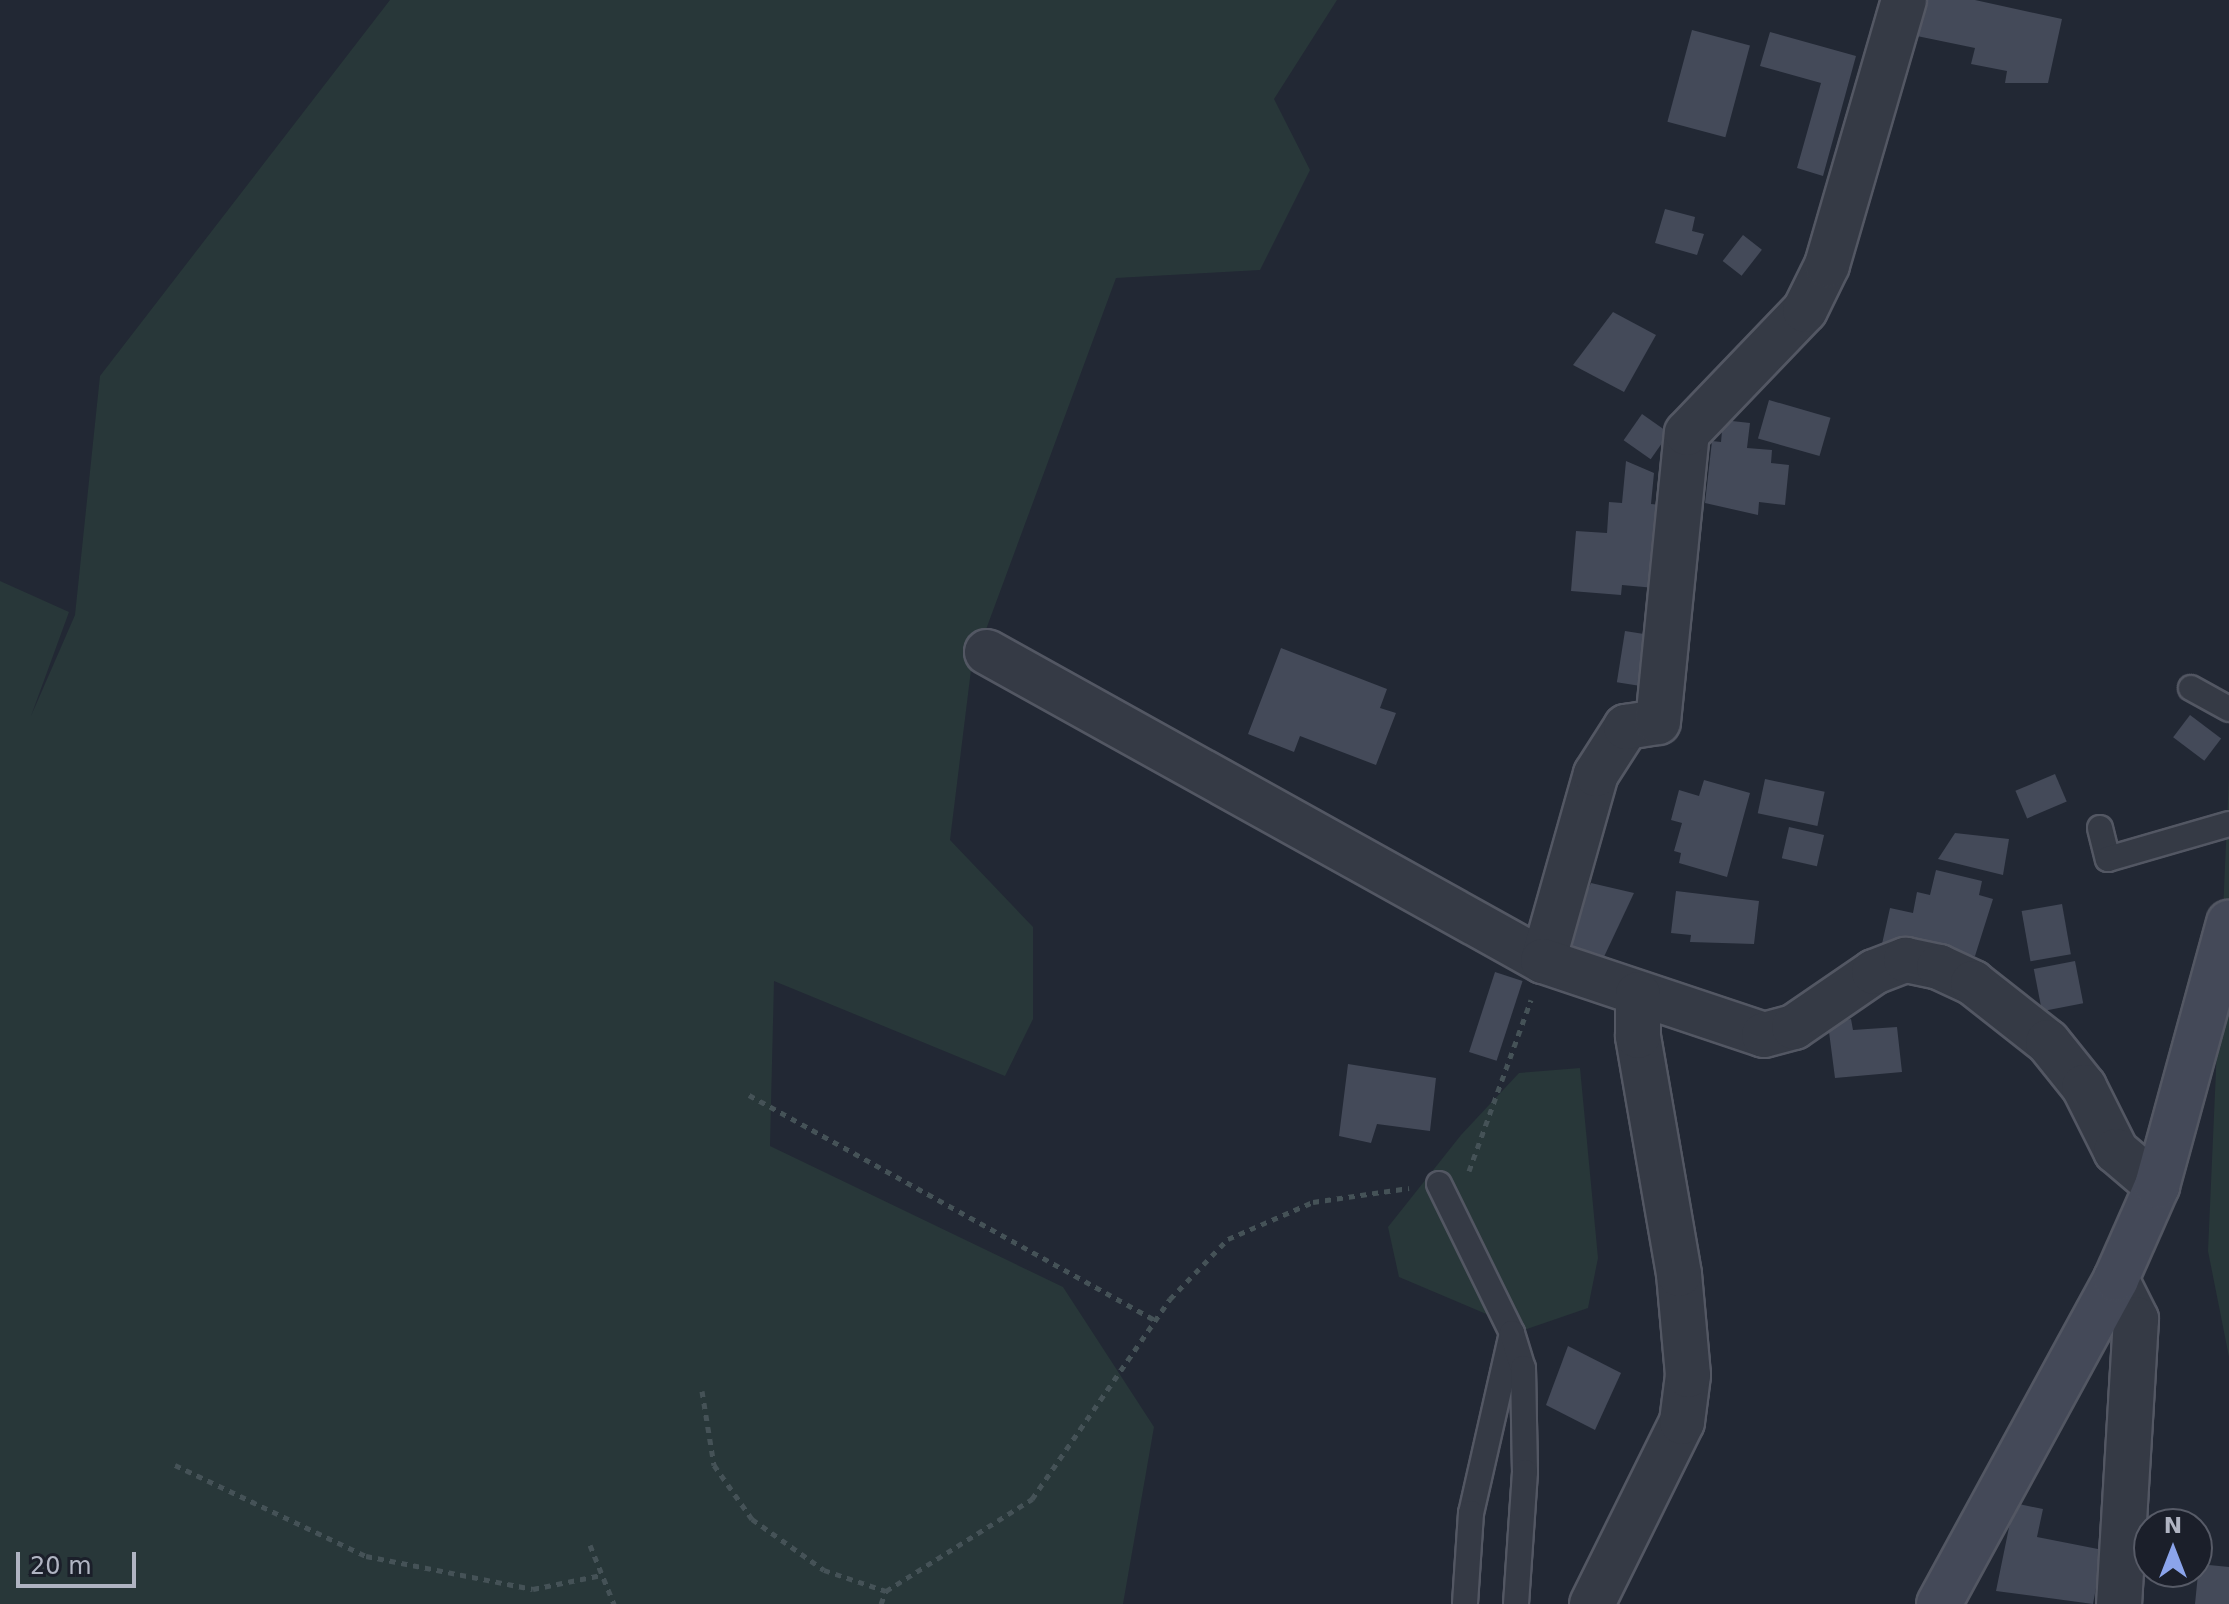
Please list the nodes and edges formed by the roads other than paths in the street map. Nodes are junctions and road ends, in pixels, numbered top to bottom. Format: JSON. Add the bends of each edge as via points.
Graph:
{"nodes":[{"id":1,"x":1904,"y":0,"type":"edge"},
{"id":2,"x":987,"y":652,"type":"dead end"},
{"id":3,"x":2191,"y":688,"type":"dead end"},
{"id":4,"x":2229,"y":709,"type":"edge"},
{"id":5,"x":2229,"y":824,"type":"edge"},
{"id":6,"x":2100,"y":828,"type":"dead end"},
{"id":7,"x":2229,"y":923,"type":"edge"},
{"id":8,"x":1543,"y":961,"type":"junction"},
{"id":9,"x":1638,"y":994,"type":"junction"},
{"id":10,"x":1439,"y":1184,"type":"road end"},
{"id":11,"x":2157,"y":1186,"type":"junction"},
{"id":12,"x":2116,"y":1279,"type":"junction"},
{"id":13,"x":1512,"y":1333,"type":"junction"},
{"id":14,"x":1465,"y":1604,"type":"edge"},
{"id":15,"x":1516,"y":1604,"type":"edge"},
{"id":16,"x":1592,"y":1604,"type":"edge"},
{"id":17,"x":1939,"y":1604,"type":"edge"},
{"id":18,"x":2119,"y":1604,"type":"edge"}],
"edges":[{"from":1,"to":8,"type":"street","via":[[1827,265],[1805,310],[1687,433],[1658,722],[1626,727],[1596,774]]},
{"from":2,"to":8,"type":"street"},
{"from":3,"to":4,"type":"lane"},
{"from":5,"to":6,"type":"lane","via":[[2108,859]]},
{"from":7,"to":11,"type":"street"},
{"from":8,"to":9,"type":"street"},
{"from":9,"to":11,"type":"street","via":[[1764,1035],[1794,1027],[1874,972],[1906,960],[1939,967],[1973,983],[2048,1042],[2084,1087],[2116,1151]]},
{"from":9,"to":16,"type":"street","via":[[1638,1036],[1679,1274],[1688,1375],[1670,1451]]},
{"from":10,"to":13,"type":"lane"},
{"from":11,"to":12,"type":"street"},
{"from":12,"to":17,"type":"street"},
{"from":12,"to":18,"type":"street","via":[[2136,1319]]},
{"from":13,"to":14,"type":"lane","via":[[1471,1513]]},
{"from":13,"to":15,"type":"lane","via":[[1523,1368],[1525,1457]]}]}
